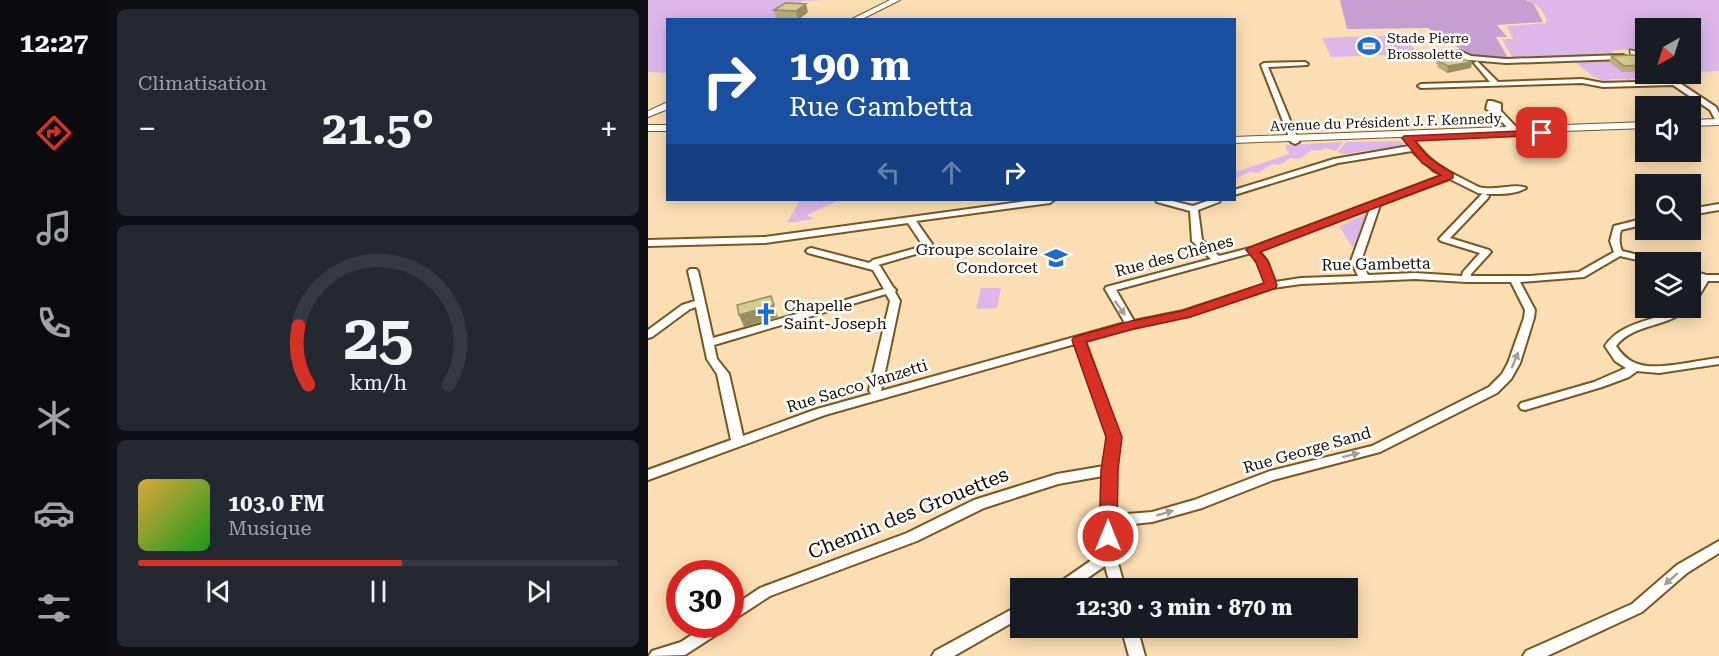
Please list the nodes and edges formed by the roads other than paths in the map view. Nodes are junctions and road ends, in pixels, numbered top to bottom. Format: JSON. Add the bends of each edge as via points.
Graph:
{"nodes":[{"id":1,"x":896,"y":0,"type":"edge"},
{"id":2,"x":884,"y":2,"type":"edge"},
{"id":3,"x":870,"y":11,"type":"junction"},
{"id":4,"x":849,"y":18,"type":"edge"},
{"id":5,"x":857,"y":18,"type":"edge"},
{"id":6,"x":1635,"y":57,"type":"edge"},
{"id":7,"x":1470,"y":58,"type":"dead end"},
{"id":8,"x":1477,"y":63,"type":"dead end"},
{"id":9,"x":1305,"y":64,"type":"dead end"},
{"id":10,"x":1496,"y":84,"type":"junction"},
{"id":11,"x":1635,"y":84,"type":"edge"},
{"id":12,"x":1677,"y":84,"type":"edge"},
{"id":13,"x":1421,"y":86,"type":"dead end"},
{"id":14,"x":1477,"y":91,"type":"junction"},
{"id":15,"x":666,"y":104,"type":"edge"},
{"id":16,"x":648,"y":112,"type":"edge"},
{"id":17,"x":1701,"y":124,"type":"edge"},
{"id":18,"x":1719,"y":124,"type":"edge"},
{"id":19,"x":648,"y":126,"type":"edge"},
{"id":20,"x":666,"y":126,"type":"edge"},
{"id":21,"x":1635,"y":127,"type":"edge"},
{"id":22,"x":1635,"y":127,"type":"edge"},
{"id":23,"x":1515,"y":131,"type":"junction"},
{"id":24,"x":1407,"y":137,"type":"junction"},
{"id":25,"x":1294,"y":140,"type":"junction"},
{"id":26,"x":1236,"y":142,"type":"edge"},
{"id":27,"x":1414,"y":148,"type":"junction"},
{"id":28,"x":1449,"y":176,"type":"junction"},
{"id":29,"x":1522,"y":188,"type":"dead end"},
{"id":30,"x":1236,"y":192,"type":"edge"},
{"id":31,"x":1485,"y":196,"type":"dead end"},
{"id":32,"x":1043,"y":201,"type":"edge"},
{"id":33,"x":1164,"y":201,"type":"edge"},
{"id":34,"x":1214,"y":201,"type":"edge"},
{"id":35,"x":1376,"y":203,"type":"junction"},
{"id":36,"x":1719,"y":207,"type":"edge"},
{"id":37,"x":1194,"y":209,"type":"junction"},
{"id":38,"x":1701,"y":210,"type":"edge"},
{"id":39,"x":911,"y":220,"type":"junction"},
{"id":40,"x":1635,"y":224,"type":"edge"},
{"id":41,"x":648,"y":243,"type":"edge"},
{"id":42,"x":1252,"y":250,"type":"junction"},
{"id":43,"x":811,"y":251,"type":"dead end"},
{"id":44,"x":1619,"y":253,"type":"junction"},
{"id":45,"x":1635,"y":257,"type":"edge"},
{"id":46,"x":1218,"y":260,"type":"junction"},
{"id":47,"x":871,"y":266,"type":"junction"},
{"id":48,"x":693,"y":271,"type":"dead end"},
{"id":49,"x":1701,"y":277,"type":"edge"},
{"id":50,"x":1364,"y":278,"type":"junction"},
{"id":51,"x":1705,"y":278,"type":"junction"},
{"id":52,"x":1719,"y":278,"type":"edge"},
{"id":53,"x":1467,"y":279,"type":"junction"},
{"id":54,"x":1515,"y":280,"type":"junction"},
{"id":55,"x":1701,"y":284,"type":"edge"},
{"id":56,"x":1271,"y":285,"type":"junction"},
{"id":57,"x":891,"y":290,"type":"junction"},
{"id":58,"x":699,"y":303,"type":"junction"},
{"id":59,"x":1665,"y":318,"type":"edge"},
{"id":60,"x":1131,"y":325,"type":"junction"},
{"id":61,"x":648,"y":334,"type":"edge"},
{"id":62,"x":1079,"y":340,"type":"junction"},
{"id":63,"x":708,"y":343,"type":"junction"},
{"id":64,"x":1719,"y":361,"type":"edge"},
{"id":65,"x":1633,"y":369,"type":"junction"},
{"id":66,"x":877,"y":395,"type":"junction"},
{"id":67,"x":1525,"y":406,"type":"dead end"},
{"id":68,"x":738,"y":442,"type":"junction"},
{"id":69,"x":1110,"y":470,"type":"junction"},
{"id":70,"x":648,"y":475,"type":"edge"},
{"id":71,"x":1108,"y":521,"type":"junction"},
{"id":72,"x":1719,"y":546,"type":"edge"},
{"id":73,"x":1109,"y":556,"type":"junction"},
{"id":74,"x":1077,"y":578,"type":"edge"},
{"id":75,"x":1115,"y":578,"type":"edge"},
{"id":76,"x":744,"y":606,"type":"edge"},
{"id":77,"x":1010,"y":617,"type":"edge"},
{"id":78,"x":700,"y":638,"type":"edge"},
{"id":79,"x":1132,"y":638,"type":"edge"},
{"id":80,"x":657,"y":656,"type":"edge"},
{"id":81,"x":940,"y":656,"type":"edge"},
{"id":82,"x":1137,"y":656,"type":"edge"},
{"id":83,"x":1531,"y":656,"type":"edge"}],
"edges":[{"from":1,"to":3,"type":"main road"},
{"from":2,"to":3,"type":"main road"},
{"from":2,"to":4,"type":"main road"},
{"from":3,"to":5,"type":"main road"},
{"from":6,"to":7,"type":"street","via":[[1506,61]]},
{"from":8,"to":10,"type":"street"},
{"from":9,"to":25,"type":"street","via":[[1264,65]]},
{"from":10,"to":11,"type":"street"},
{"from":10,"to":14,"type":"street"},
{"from":12,"to":18,"type":"street","via":[[1713,109]]},
{"from":13,"to":14,"type":"street"},
{"from":14,"to":23,"type":"street","via":[[1498,106],[1497,111]]},
{"from":15,"to":16,"type":"main road"},
{"from":17,"to":18,"type":"main road"},
{"from":19,"to":20,"type":"main road"},
{"from":21,"to":23,"type":"main road","name":"Avenue du Président J. F. Kennedy"},
{"from":22,"to":24,"type":"main road","name":"Avenue du Président J. F. Kennedy"},
{"from":23,"to":24,"type":"main road","name":"Avenue du Président J. F. Kennedy"},
{"from":24,"to":25,"type":"main road","name":"Avenue du Président J. F. Kennedy"},
{"from":24,"to":27,"type":"street"},
{"from":25,"to":26,"type":"main road","name":"Avenue du Président J. F. Kennedy"},
{"from":27,"to":28,"type":"street"},
{"from":27,"to":30,"type":"street","via":[[1337,160]]},
{"from":28,"to":29,"type":"street","via":[[1483,192]]},
{"from":28,"to":35,"type":"street","name":"Rue des Chênes"},
{"from":31,"to":53,"type":"street","via":[[1444,239],[1486,252],[1466,274]]},
{"from":32,"to":39,"type":"street"},
{"from":33,"to":37,"type":"street"},
{"from":34,"to":37,"type":"street"},
{"from":35,"to":42,"type":"street","name":"Rue des Chênes"},
{"from":35,"to":50,"type":"street","via":[[1356,261]]},
{"from":36,"to":38,"type":"street"},
{"from":37,"to":46,"type":"street","via":[[1197,241]]},
{"from":39,"to":41,"type":"street","via":[[765,240]]},
{"from":39,"to":47,"type":"street","via":[[927,244]]},
{"from":40,"to":44,"type":"street","via":[[1617,228],[1614,236]]},
{"from":42,"to":46,"type":"street","name":"Rue des Chênes"},
{"from":42,"to":56,"type":"street","via":[[1262,261]]},
{"from":43,"to":47,"type":"street"},
{"from":44,"to":45,"type":"street"},
{"from":44,"to":54,"type":"street","name":"Rue Gambetta","via":[[1581,274]]},
{"from":46,"to":60,"type":"street","name":"Rue des Chênes","one_way":true,"via":[[1110,290]]},
{"from":47,"to":57,"type":"street","via":[[877,268]]},
{"from":48,"to":58,"type":"street"},
{"from":49,"to":51,"type":"street"},
{"from":50,"to":53,"type":"street","name":"Rue Gambetta"},
{"from":50,"to":56,"type":"street","name":"Rue Gambetta"},
{"from":51,"to":52,"type":"street"},
{"from":51,"to":55,"type":"street"},
{"from":53,"to":54,"type":"street","name":"Rue Gambetta"},
{"from":71,"to":54,"type":"street","name":"Rue George Sand","one_way":true,"via":[[1152,517],[1270,476],[1376,449],[1493,390],[1514,363],[1529,318],[1530,310]]},
{"from":56,"to":60,"type":"street","name":"Rue Gambetta","via":[[1185,314]]},
{"from":57,"to":63,"type":"street"},
{"from":57,"to":66,"type":"street","via":[[896,302]]},
{"from":58,"to":61,"type":"street","via":[[686,306]]},
{"from":58,"to":63,"type":"street"},
{"from":59,"to":65,"type":"street","via":[[1629,328],[1610,346]]},
{"from":60,"to":62,"type":"street","name":"Rue Gambetta"},
{"from":62,"to":66,"type":"street","name":"Rue Sacco Vanzetti"},
{"from":62,"to":69,"type":"street","via":[[1114,437]]},
{"from":63,"to":68,"type":"street","via":[[712,359],[723,374]]},
{"from":64,"to":65,"type":"street","via":[[1647,371]]},
{"from":65,"to":67,"type":"street"},
{"from":66,"to":68,"type":"street","name":"Rue Sacco Vanzetti"},
{"from":68,"to":70,"type":"street","name":"Rue Sacco Vanzetti"},
{"from":69,"to":71,"type":"street"},
{"from":69,"to":76,"type":"street","name":"Chemin des Grouettes","via":[[1058,479],[979,504],[912,537],[765,592]]},
{"from":71,"to":73,"type":"street"},
{"from":72,"to":83,"type":"street","one_way":true,"via":[[1682,569],[1637,608]]},
{"from":73,"to":74,"type":"street"},
{"from":73,"to":75,"type":"street"},
{"from":77,"to":81,"type":"street"},
{"from":78,"to":80,"type":"street","via":[[685,648]]},
{"from":79,"to":82,"type":"street"}]}
